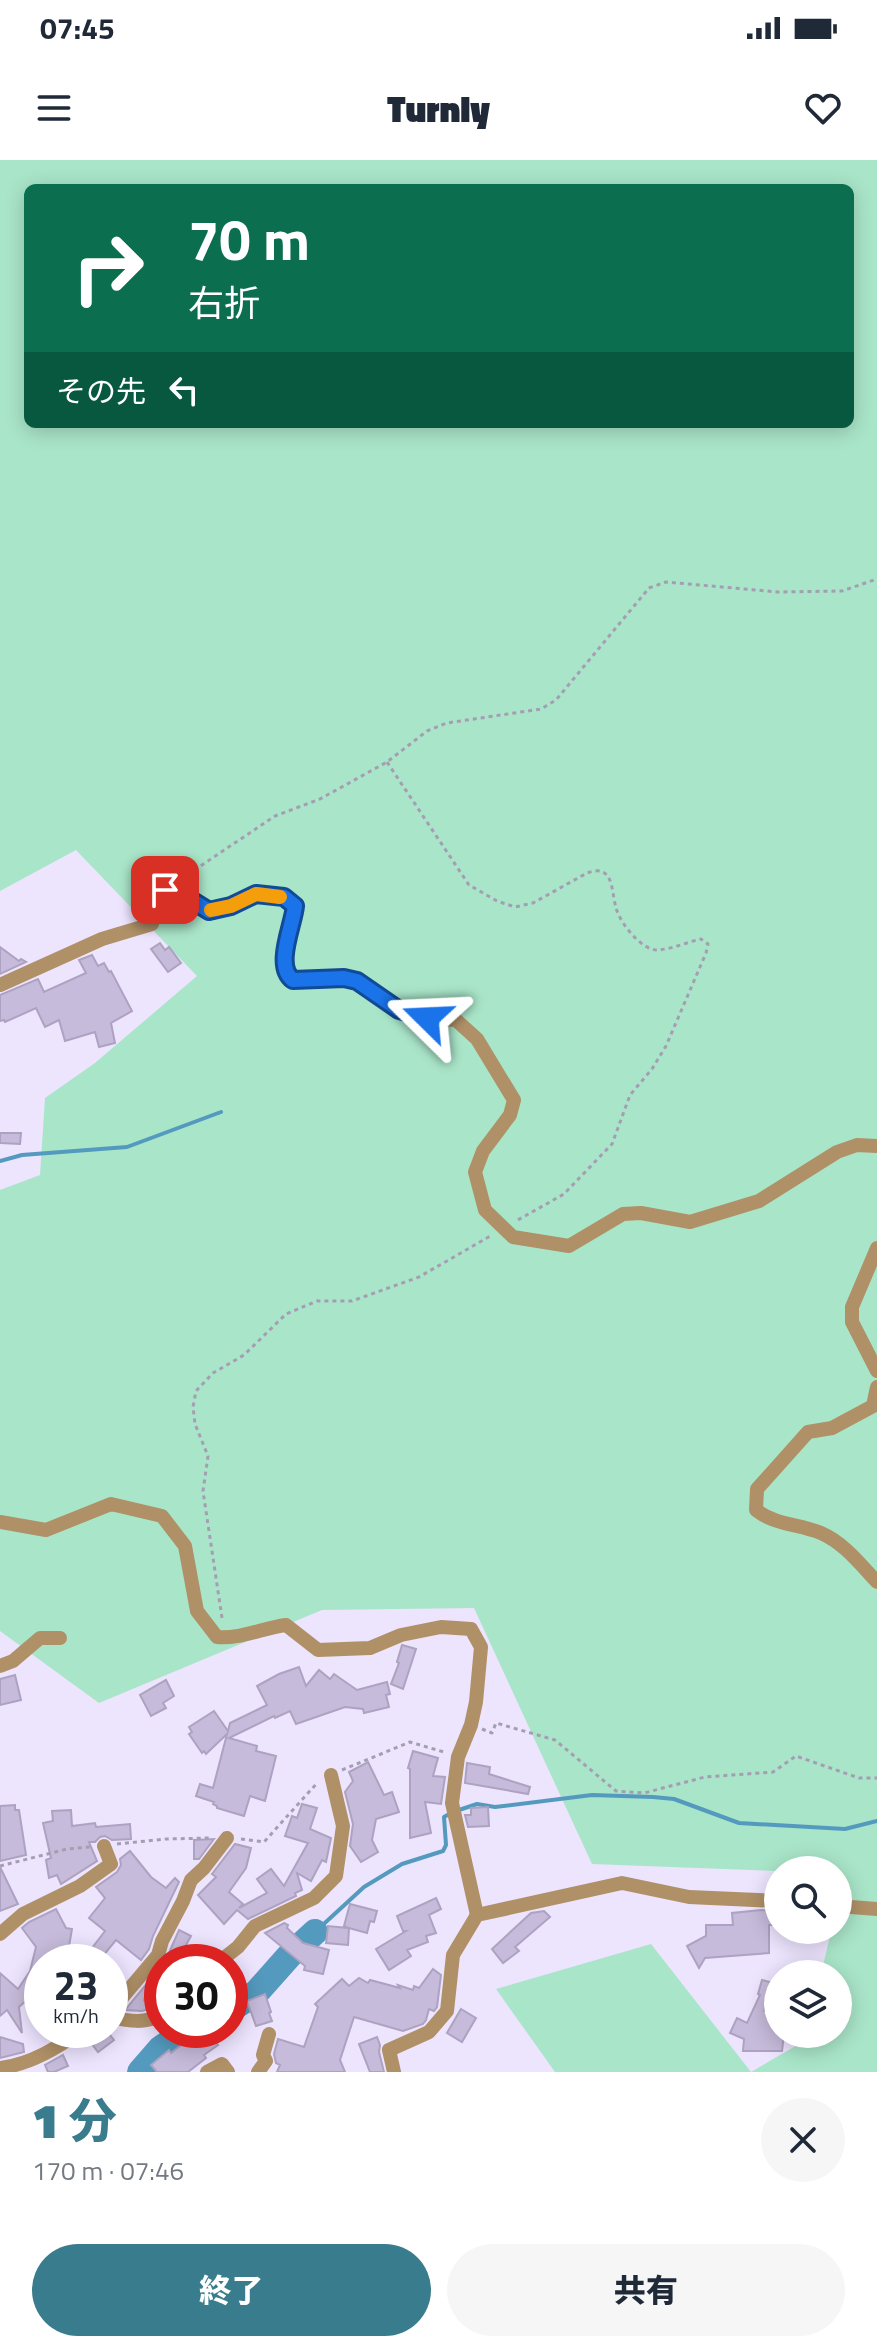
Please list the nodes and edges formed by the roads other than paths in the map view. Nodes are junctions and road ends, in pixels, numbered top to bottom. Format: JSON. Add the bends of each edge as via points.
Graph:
{"nodes":[{"id":1,"x":0,"y":985,"type":"edge"},
{"id":2,"x":877,"y":1146,"type":"edge"},
{"id":3,"x":877,"y":1248,"type":"edge"},
{"id":4,"x":877,"y":1371,"type":"edge"},
{"id":5,"x":877,"y":1387,"type":"edge"},
{"id":6,"x":0,"y":1522,"type":"edge"},
{"id":7,"x":877,"y":1582,"type":"edge"},
{"id":8,"x":60,"y":1638,"type":"dead end"},
{"id":9,"x":0,"y":1666,"type":"edge"},
{"id":10,"x":331,"y":1775,"type":"road end"},
{"id":11,"x":227,"y":1838,"type":"dead end"},
{"id":12,"x":104,"y":1846,"type":"road end"},
{"id":13,"x":764,"y":1900,"type":"edge"},
{"id":14,"x":852,"y":1907,"type":"edge"},
{"id":15,"x":877,"y":1909,"type":"edge"},
{"id":16,"x":477,"y":1915,"type":"junction"},
{"id":17,"x":0,"y":1934,"type":"edge"},
{"id":18,"x":240,"y":1944,"type":"edge"},
{"id":19,"x":128,"y":1992,"type":"edge"},
{"id":20,"x":269,"y":2034,"type":"dead end"},
{"id":21,"x":57,"y":2048,"type":"edge"},
{"id":22,"x":0,"y":2068,"type":"edge"},
{"id":23,"x":207,"y":2072,"type":"edge"},
{"id":24,"x":228,"y":2072,"type":"edge"},
{"id":25,"x":258,"y":2072,"type":"edge"},
{"id":26,"x":394,"y":2072,"type":"edge"}],
"edges":[{"from":1,"to":2,"type":"street","via":[[102,939],[152,924],[165,890],[209,911],[256,894],[284,897],[295,906],[286,948],[288,977],[357,981],[399,1010],[456,1020],[477,1039],[514,1100],[475,1172],[485,1210],[513,1237],[569,1246],[623,1214],[690,1222],[759,1201],[837,1152]]},
{"from":3,"to":4,"type":"street","via":[[852,1307],[852,1322]]},
{"from":5,"to":7,"type":"street","via":[[873,1406],[832,1428],[808,1432],[757,1489],[756,1510],[767,1519],[837,1541]]},
{"from":6,"to":16,"type":"street","via":[[46,1530],[111,1504],[162,1516],[185,1546],[197,1611],[217,1637],[233,1639],[286,1625],[318,1650],[370,1648],[441,1627],[471,1629],[481,1647],[476,1702],[458,1757],[452,1803]]},
{"from":8,"to":9,"type":"street","via":[[40,1638]]},
{"from":10,"to":18,"type":"street","via":[[343,1826],[336,1876],[314,1898],[255,1926]]},
{"from":11,"to":19,"type":"street","via":[[191,1880],[158,1955]]},
{"from":12,"to":17,"type":"street","via":[[111,1864],[23,1914]]},
{"from":13,"to":16,"type":"street","via":[[689,1897],[622,1883]]},
{"from":14,"to":15,"type":"street"},
{"from":16,"to":26,"type":"street","via":[[453,1955],[447,2011],[429,2032],[389,2050]]},
{"from":20,"to":25,"type":"street","via":[[266,2061]]},
{"from":21,"to":22,"type":"street"},
{"from":23,"to":24,"type":"street","via":[[222,2064]]}]}
